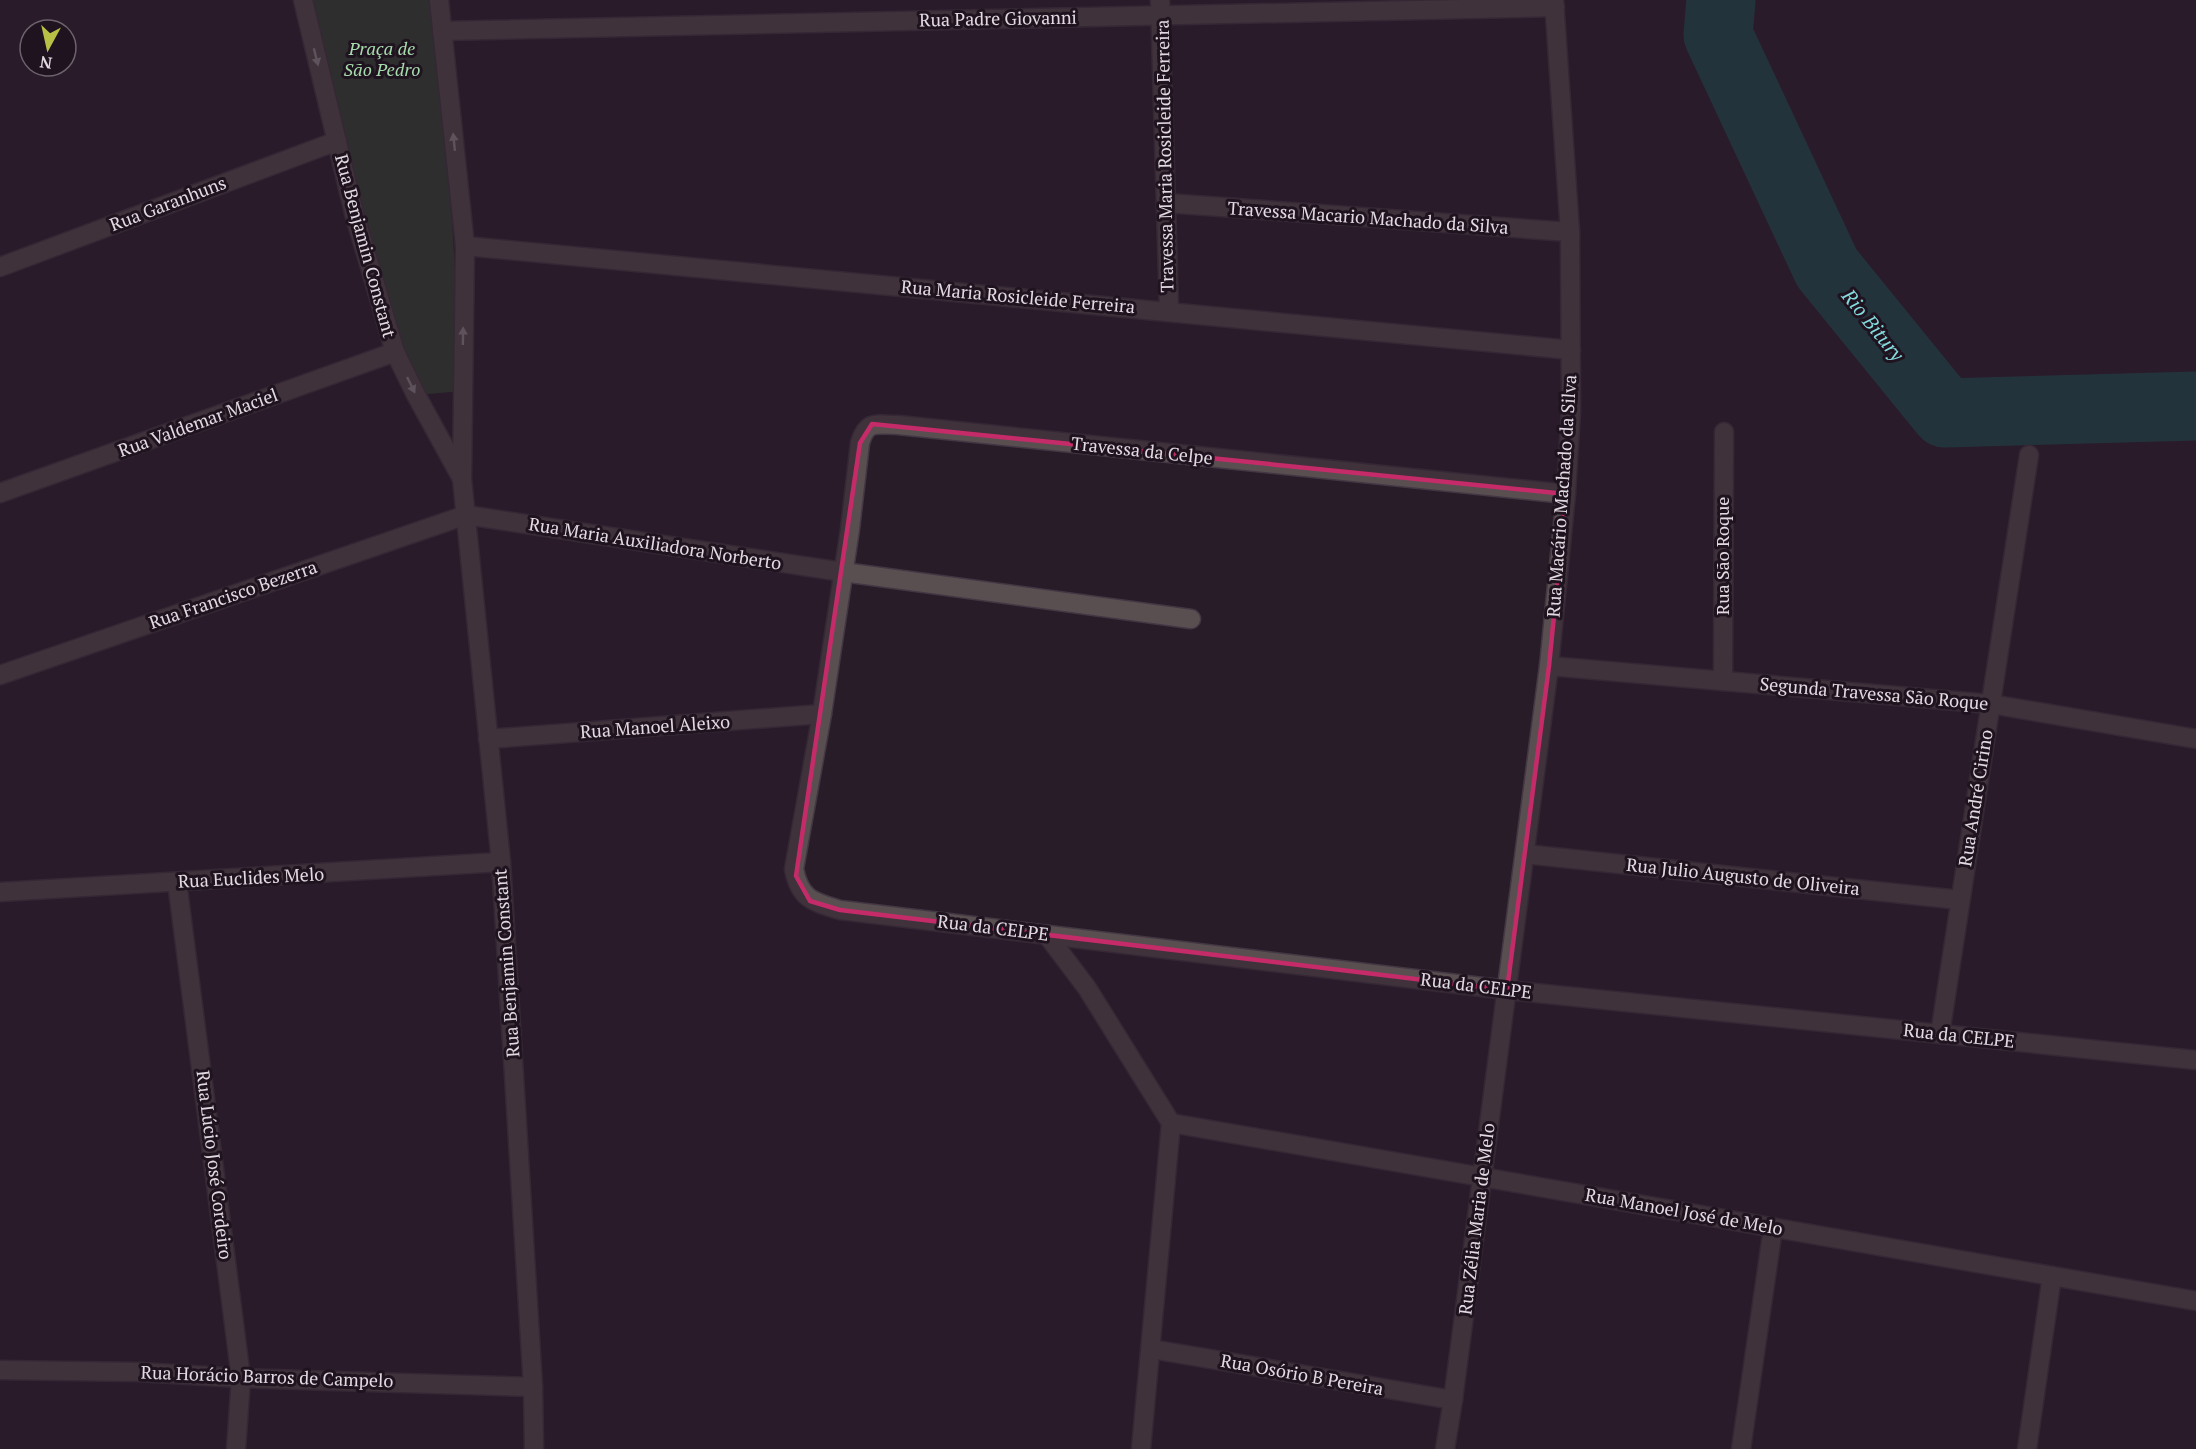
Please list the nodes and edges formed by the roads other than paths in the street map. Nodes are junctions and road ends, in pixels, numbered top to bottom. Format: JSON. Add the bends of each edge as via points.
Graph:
{"nodes":[{"id":1,"x":303,"y":0,"type":"edge"},
{"id":2,"x":439,"y":0,"type":"edge"},
{"id":3,"x":1554,"y":4,"type":"edge"},
{"id":4,"x":1161,"y":8,"type":"edge"},
{"id":5,"x":442,"y":31,"type":"junction"},
{"id":6,"x":337,"y":141,"type":"junction"},
{"id":7,"x":1166,"y":203,"type":"junction"},
{"id":8,"x":1570,"y":232,"type":"junction"},
{"id":9,"x":465,"y":246,"type":"junction"},
{"id":10,"x":0,"y":267,"type":"edge"},
{"id":11,"x":1169,"y":311,"type":"junction"},
{"id":12,"x":1571,"y":350,"type":"junction"},
{"id":13,"x":395,"y":352,"type":"junction"},
{"id":14,"x":1724,"y":432,"type":"dead end"},
{"id":15,"x":2029,"y":455,"type":"dead end"},
{"id":16,"x":462,"y":478,"type":"junction"},
{"id":17,"x":0,"y":493,"type":"edge"},
{"id":18,"x":1566,"y":494,"type":"junction"},
{"id":19,"x":466,"y":515,"type":"junction"},
{"id":20,"x":843,"y":572,"type":"junction"},
{"id":21,"x":1191,"y":619,"type":"dead end"},
{"id":22,"x":1549,"y":666,"type":"junction"},
{"id":23,"x":0,"y":675,"type":"edge"},
{"id":24,"x":1723,"y":681,"type":"junction"},
{"id":25,"x":1990,"y":704,"type":"junction"},
{"id":26,"x":822,"y":714,"type":"junction"},
{"id":27,"x":488,"y":739,"type":"junction"},
{"id":28,"x":2196,"y":739,"type":"edge"},
{"id":29,"x":1525,"y":854,"type":"junction"},
{"id":30,"x":501,"y":862,"type":"junction"},
{"id":31,"x":177,"y":882,"type":"junction"},
{"id":32,"x":0,"y":892,"type":"edge"},
{"id":33,"x":1960,"y":900,"type":"junction"},
{"id":34,"x":1047,"y":935,"type":"junction"},
{"id":35,"x":1507,"y":990,"type":"junction"},
{"id":36,"x":1940,"y":1034,"type":"junction"},
{"id":37,"x":2196,"y":1053,"type":"edge"},
{"id":38,"x":2196,"y":1060,"type":"edge"},
{"id":39,"x":1172,"y":1123,"type":"junction"},
{"id":40,"x":1482,"y":1177,"type":"junction"},
{"id":41,"x":1773,"y":1228,"type":"junction"},
{"id":42,"x":2052,"y":1276,"type":"junction"},
{"id":43,"x":2196,"y":1301,"type":"edge"},
{"id":44,"x":1151,"y":1349,"type":"junction"},
{"id":45,"x":0,"y":1370,"type":"edge"},
{"id":46,"x":242,"y":1378,"type":"junction"},
{"id":47,"x":533,"y":1387,"type":"junction"},
{"id":48,"x":1454,"y":1400,"type":"junction"},
{"id":49,"x":236,"y":1449,"type":"edge"},
{"id":50,"x":534,"y":1449,"type":"edge"},
{"id":51,"x":1141,"y":1449,"type":"edge"},
{"id":52,"x":1445,"y":1449,"type":"edge"},
{"id":53,"x":1741,"y":1449,"type":"edge"},
{"id":54,"x":2027,"y":1449,"type":"edge"}],
"edges":[{"from":1,"to":6,"type":"street","name":"Rua Benjamin Constant","one_way":true},
{"from":2,"to":5,"type":"street","name":"Rua Benjamin Constant"},
{"from":3,"to":4,"type":"street","name":"Rua Padre Giovanni"},
{"from":3,"to":8,"type":"street","name":"Rua Macário Machado da Silva"},
{"from":4,"to":5,"type":"street","name":"Rua Padre Giovanni"},
{"from":4,"to":7,"type":"street","name":"Travessa Maria Rosicleide Ferreira"},
{"from":9,"to":5,"type":"street","name":"Rua Benjamin Constant","one_way":true},
{"from":6,"to":10,"type":"street","name":"Rua Garanhuns"},
{"from":6,"to":13,"type":"street","name":"Rua Benjamin Constant"},
{"from":7,"to":8,"type":"street","name":"Travessa Macario Machado da Silva"},
{"from":7,"to":11,"type":"street","name":"Travessa Maria Rosicleide Ferreira"},
{"from":8,"to":12,"type":"street","name":"Rua Macário Machado da Silva"},
{"from":9,"to":11,"type":"street","name":"Rua Maria Rosicleide Ferreira"},
{"from":16,"to":9,"type":"street","name":"Rua Benjamin Constant","one_way":true},
{"from":11,"to":12,"type":"street","name":"Rua Maria Rosicleide Ferreira"},
{"from":12,"to":18,"type":"street","name":"Rua Macário Machado da Silva"},
{"from":13,"to":16,"type":"street","name":"Rua Benjamin Constant","one_way":true},
{"from":13,"to":17,"type":"street","name":"Rua Valdemar Maciel"},
{"from":14,"to":24,"type":"street","name":"Rua São Roque"},
{"from":15,"to":25,"type":"street","name":"Rua André Cirino"},
{"from":16,"to":19,"type":"street","name":"Rua Benjamin Constant"},
{"from":18,"to":20,"type":"street","name":"Travessa da Celpe","via":[[872,424],[863,431],[860,443]]},
{"from":18,"to":22,"type":"street","name":"Rua Macário Machado da Silva"},
{"from":19,"to":20,"type":"street","name":"Rua Maria Auxiliadora Norberto"},
{"from":19,"to":23,"type":"street","name":"Rua Francisco Bezerra"},
{"from":19,"to":27,"type":"street","name":"Rua Benjamin Constant"},
{"from":20,"to":21,"type":"street","name":"Rua Maria Auxiliadora Norberto"},
{"from":20,"to":26,"type":"street","name":"Rua da CELPE"},
{"from":22,"to":24,"type":"street","name":"Segunda Travessa São Roque"},
{"from":22,"to":29,"type":"street","name":"Rua Macário Machado da Silva"},
{"from":24,"to":25,"type":"street","name":"Segunda Travessa São Roque"},
{"from":25,"to":28,"type":"street","name":"Segunda Travessa São Roque"},
{"from":25,"to":33,"type":"street","name":"Rua André Cirino"},
{"from":26,"to":27,"type":"street","name":"Rua Manoel Aleixo"},
{"from":26,"to":34,"type":"street","name":"Rua da CELPE","via":[[794,869],[799,886],[810,901],[840,910]]},
{"from":27,"to":30,"type":"street","name":"Rua Benjamin Constant"},
{"from":29,"to":33,"type":"street","name":"Rua Julio Augusto de Oliveira"},
{"from":29,"to":35,"type":"street","name":"Rua Macário Machado da Silva"},
{"from":30,"to":31,"type":"street","name":"Rua Euclides Melo"},
{"from":30,"to":47,"type":"street","name":"Rua Benjamin Constant"},
{"from":31,"to":32,"type":"street","name":"Rua Euclides Melo"},
{"from":31,"to":46,"type":"street","name":"Rua Lúcio José Cordeiro"},
{"from":33,"to":36,"type":"street","name":"Rua André Cirino"},
{"from":34,"to":35,"type":"street","name":"Rua da CELPE"},
{"from":34,"to":39,"type":"street","via":[[1087,988]]},
{"from":35,"to":36,"type":"street","name":"Rua da CELPE"},
{"from":35,"to":40,"type":"street","name":"Rua Zélia Maria de Melo"},
{"from":36,"to":38,"type":"street","name":"Rua da CELPE"},
{"from":37,"to":38,"type":"street"},
{"from":39,"to":40,"type":"street","name":"Rua Manoel José de Melo"},
{"from":39,"to":44,"type":"street"},
{"from":40,"to":41,"type":"street","name":"Rua Manoel José de Melo"},
{"from":40,"to":48,"type":"street","name":"Rua Zélia Maria de Melo"},
{"from":41,"to":42,"type":"street","name":"Rua Manoel José de Melo"},
{"from":41,"to":53,"type":"street"},
{"from":42,"to":43,"type":"street","name":"Rua Manoel José de Melo"},
{"from":42,"to":54,"type":"street"},
{"from":44,"to":48,"type":"street","name":"Rua Osório B Pereira"},
{"from":44,"to":51,"type":"street"},
{"from":45,"to":46,"type":"street","name":"Rua Horácio Barros de Campelo"},
{"from":46,"to":47,"type":"street","name":"Rua Horácio Barros de Campelo"},
{"from":46,"to":49,"type":"street","name":"Rua Lúcio José Cordeiro"},
{"from":47,"to":50,"type":"street","name":"Rua Benjamin Constant"},
{"from":48,"to":52,"type":"street","name":"Rua Zélia Maria de Melo"}]}
